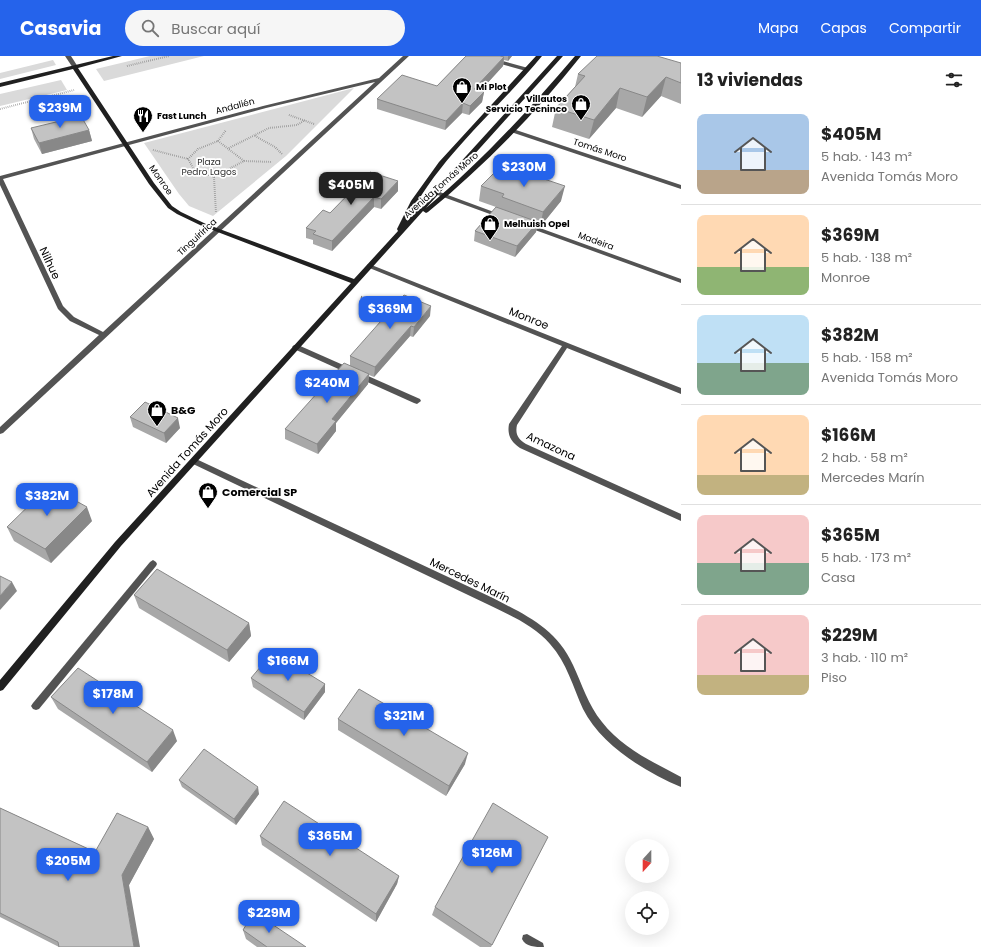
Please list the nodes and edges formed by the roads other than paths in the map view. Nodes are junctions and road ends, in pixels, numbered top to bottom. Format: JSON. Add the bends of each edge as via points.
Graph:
{"nodes":[{"id":1,"x":68,"y":56,"type":"edge"},
{"id":2,"x":119,"y":56,"type":"edge"},
{"id":3,"x":406,"y":56,"type":"edge"},
{"id":4,"x":539,"y":56,"type":"edge"},
{"id":5,"x":560,"y":56,"type":"edge"},
{"id":6,"x":578,"y":56,"type":"edge"},
{"id":7,"x":482,"y":58,"type":"edge"},
{"id":8,"x":75,"y":67,"type":"junction"},
{"id":9,"x":526,"y":69,"type":"junction"},
{"id":10,"x":382,"y":79,"type":"junction"},
{"id":11,"x":0,"y":85,"type":"edge"},
{"id":12,"x":513,"y":131,"type":"junction"},
{"id":13,"x":126,"y":144,"type":"junction"},
{"id":14,"x":0,"y":178,"type":"edge"},
{"id":15,"x":681,"y":187,"type":"edge"},
{"id":16,"x":437,"y":193,"type":"junction"},
{"id":17,"x":445,"y":195,"type":"junction"},
{"id":18,"x":505,"y":217,"type":"edge"},
{"id":19,"x":520,"y":223,"type":"edge"},
{"id":20,"x":218,"y":230,"type":"junction"},
{"id":21,"x":396,"y":237,"type":"junction"},
{"id":22,"x":369,"y":266,"type":"junction"},
{"id":23,"x":681,"y":281,"type":"edge"},
{"id":24,"x":355,"y":282,"type":"junction"},
{"id":25,"x":104,"y":335,"type":"junction"},
{"id":26,"x":566,"y":344,"type":"junction"},
{"id":27,"x":296,"y":347,"type":"junction"},
{"id":28,"x":681,"y":391,"type":"edge"},
{"id":29,"x":417,"y":401,"type":"dead end"},
{"id":30,"x":0,"y":431,"type":"edge"},
{"id":31,"x":194,"y":461,"type":"junction"},
{"id":32,"x":681,"y":518,"type":"edge"},
{"id":33,"x":153,"y":564,"type":"dead end"},
{"id":34,"x":0,"y":687,"type":"edge"},
{"id":35,"x":36,"y":706,"type":"dead end"},
{"id":36,"x":681,"y":782,"type":"edge"},
{"id":37,"x":526,"y":939,"type":"dead end"},
{"id":38,"x":539,"y":947,"type":"edge"}],
"edges":[{"from":1,"to":8,"type":"street","name":"Monroe"},
{"from":2,"to":8,"type":"main road"},
{"from":3,"to":10,"type":"street","name":"Tinguiririca"},
{"from":4,"to":9,"type":"main road","name":"Avenida Tomás Moro"},
{"from":5,"to":16,"type":"main road","name":"Avenida Tomás Moro"},
{"from":6,"to":12,"type":"main road","name":"Avenida Tomás Moro"},
{"from":7,"to":9,"type":"street"},
{"from":8,"to":11,"type":"main road"},
{"from":8,"to":13,"type":"main road","name":"Monroe"},
{"from":9,"to":21,"type":"main road","name":"Avenida Tomás Moro","via":[[441,163],[414,201]]},
{"from":10,"to":13,"type":"street","name":"Andalién"},
{"from":10,"to":20,"type":"street","name":"Tinguiririca"},
{"from":12,"to":15,"type":"street","name":"Tomás Moro"},
{"from":12,"to":17,"type":"main road","name":"Avenida Tomás Moro"},
{"from":13,"to":14,"type":"street","name":"Andalién"},
{"from":13,"to":20,"type":"main road","name":"Monroe","via":[[159,195],[170,207],[190,220]]},
{"from":14,"to":25,"type":"street","name":"Nilhue","via":[[60,307],[72,319]]},
{"from":16,"to":17,"type":"street"},
{"from":16,"to":21,"type":"main road","name":"Avenida Tomás Moro"},
{"from":17,"to":18,"type":"street"},
{"from":17,"to":21,"type":"main road","name":"Avenida Tomás Moro"},
{"from":19,"to":23,"type":"street","name":"Madeira"},
{"from":20,"to":24,"type":"main road","name":"Monroe"},
{"from":20,"to":25,"type":"street","name":"Tinguiririca"},
{"from":21,"to":22,"type":"main road","name":"Avenida Tomás Moro"},
{"from":22,"to":24,"type":"main road","name":"Avenida Tomás Moro"},
{"from":22,"to":26,"type":"street","name":"Monroe"},
{"from":24,"to":27,"type":"main road","name":"Avenida Tomás Moro"},
{"from":25,"to":30,"type":"street","name":"Tinguiririca"},
{"from":26,"to":28,"type":"street","name":"Monroe"},
{"from":26,"to":32,"type":"street","name":"Amazona","via":[[513,424],[515,440],[523,446]]},
{"from":27,"to":29,"type":"street"},
{"from":27,"to":31,"type":"main road","name":"Avenida Tomás Moro"},
{"from":31,"to":34,"type":"main road","name":"Avenida Tomás Moro","via":[[118,544]]},
{"from":31,"to":36,"type":"street","name":"Mercedes Marín","via":[[490,601],[531,623],[545,633],[559,649],[586,706],[598,726],[616,746]]},
{"from":33,"to":35,"type":"street"},
{"from":37,"to":38,"type":"street"}]}
